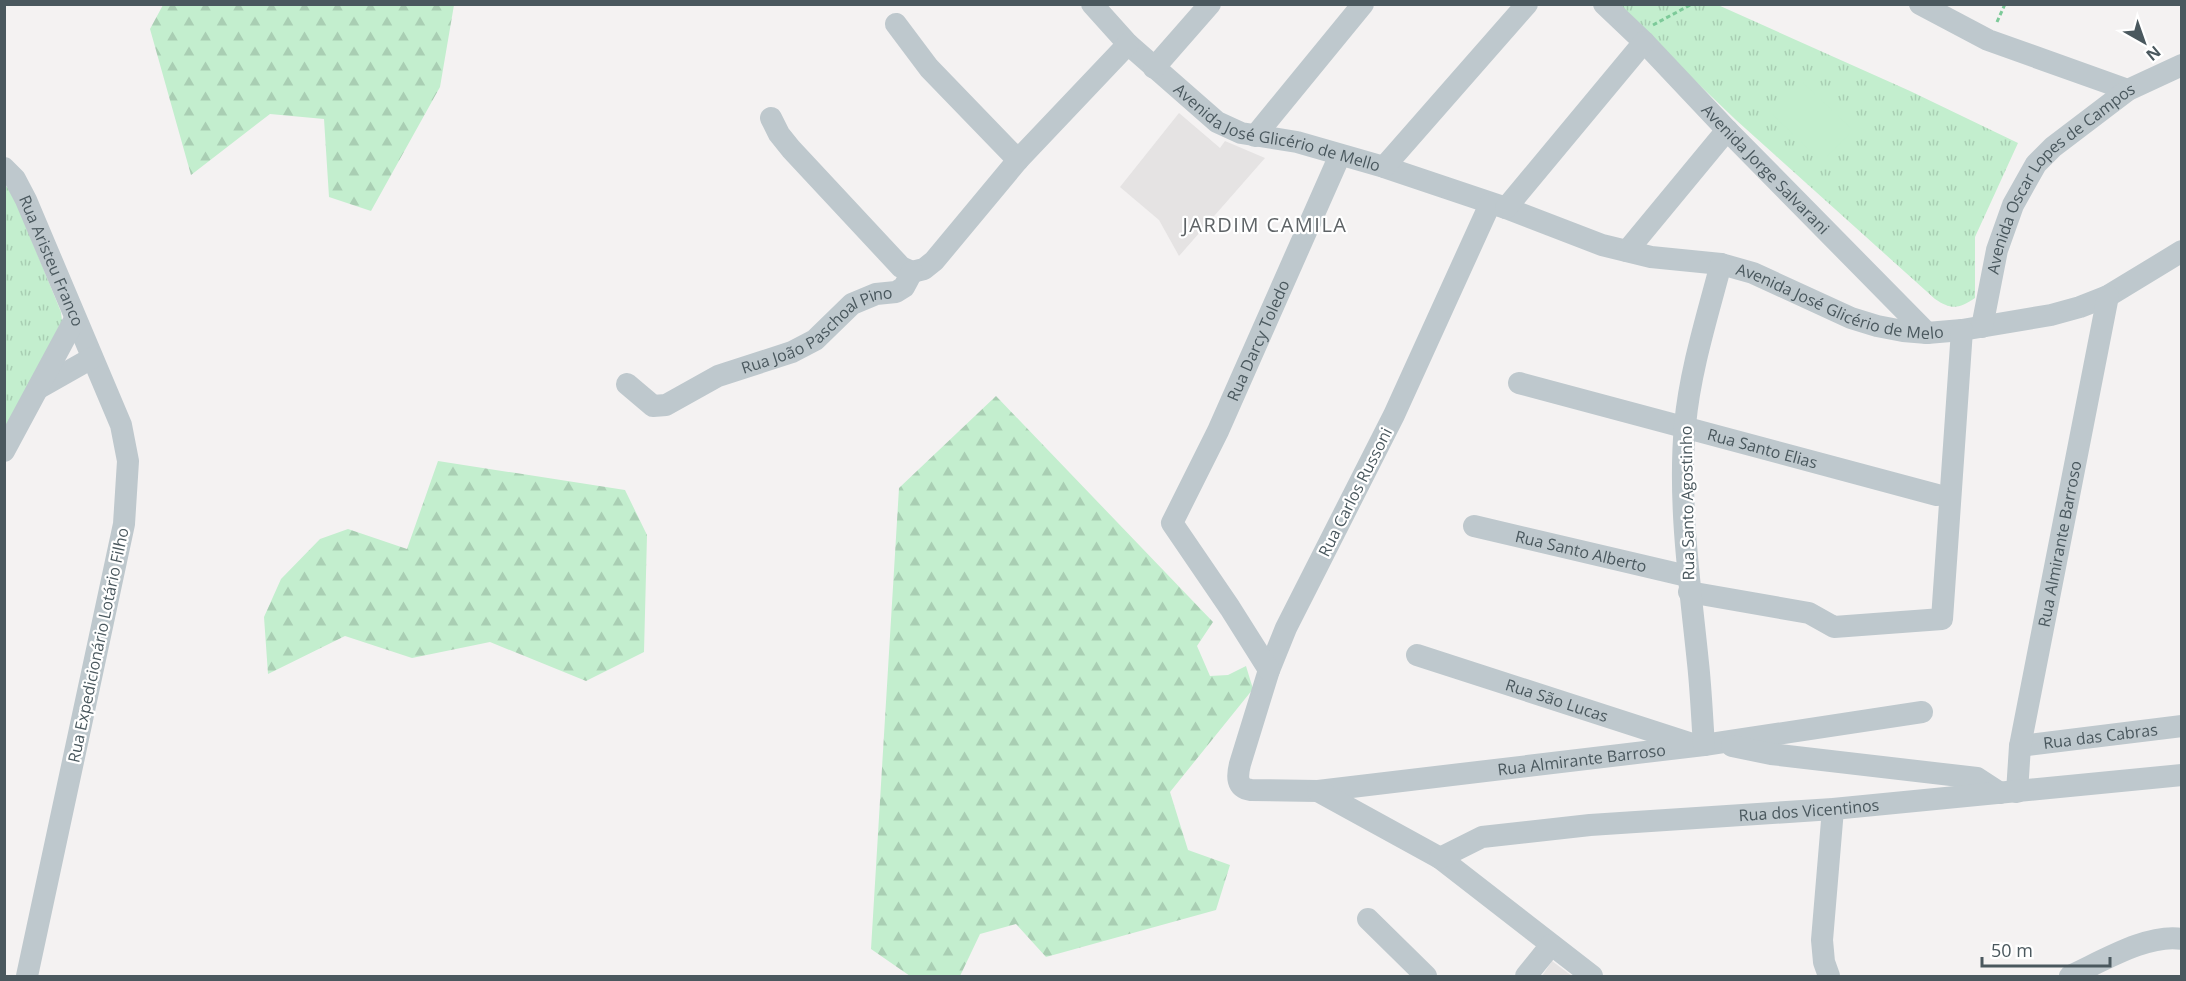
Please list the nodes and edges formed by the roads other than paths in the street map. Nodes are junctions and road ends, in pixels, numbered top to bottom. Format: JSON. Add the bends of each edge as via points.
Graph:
{"nodes":[{"id":1,"x":1092,"y":4,"type":"edge"},
{"id":2,"x":1210,"y":4,"type":"edge"},
{"id":3,"x":1363,"y":4,"type":"edge"},
{"id":4,"x":1527,"y":4,"type":"edge"},
{"id":5,"x":1604,"y":4,"type":"edge"},
{"id":6,"x":1920,"y":4,"type":"edge"},
{"id":7,"x":896,"y":24,"type":"dead end"},
{"id":8,"x":1640,"y":38,"type":"junction"},
{"id":9,"x":1128,"y":44,"type":"junction"},
{"id":10,"x":2181,"y":65,"type":"edge"},
{"id":11,"x":1154,"y":68,"type":"junction"},
{"id":12,"x":2128,"y":90,"type":"junction"},
{"id":13,"x":771,"y":118,"type":"dead end"},
{"id":14,"x":1727,"y":130,"type":"junction"},
{"id":15,"x":1255,"y":136,"type":"junction"},
{"id":16,"x":1340,"y":155,"type":"junction"},
{"id":17,"x":1018,"y":160,"type":"junction"},
{"id":18,"x":1384,"y":166,"type":"junction"},
{"id":19,"x":4,"y":168,"type":"edge"},
{"id":20,"x":1498,"y":206,"type":"junction"},
{"id":21,"x":1627,"y":251,"type":"junction"},
{"id":22,"x":2181,"y":251,"type":"edge"},
{"id":23,"x":1720,"y":264,"type":"junction"},
{"id":24,"x":912,"y":272,"type":"junction"},
{"id":25,"x":2108,"y":296,"type":"junction"},
{"id":26,"x":75,"y":319,"type":"junction"},
{"id":27,"x":1972,"y":328,"type":"junction"},
{"id":28,"x":1927,"y":333,"type":"junction"},
{"id":29,"x":92,"y":358,"type":"junction"},
{"id":30,"x":1519,"y":383,"type":"dead end"},
{"id":31,"x":627,"y":384,"type":"dead end"},
{"id":32,"x":39,"y":388,"type":"junction"},
{"id":33,"x":1685,"y":426,"type":"junction"},
{"id":34,"x":4,"y":451,"type":"edge"},
{"id":35,"x":1936,"y":495,"type":"dead end"},
{"id":36,"x":1474,"y":526,"type":"dead end"},
{"id":37,"x":1688,"y":584,"type":"junction"},
{"id":38,"x":1416,"y":655,"type":"dead end"},
{"id":39,"x":1269,"y":670,"type":"junction"},
{"id":40,"x":1922,"y":712,"type":"dead end"},
{"id":41,"x":2181,"y":726,"type":"edge"},
{"id":42,"x":1705,"y":744,"type":"junction"},
{"id":43,"x":2020,"y":746,"type":"junction"},
{"id":44,"x":2181,"y":775,"type":"edge"},
{"id":45,"x":1241,"y":786,"type":"joint"},
{"id":46,"x":1318,"y":791,"type":"junction"},
{"id":47,"x":2008,"y":793,"type":"junction"},
{"id":48,"x":1833,"y":809,"type":"junction"},
{"id":49,"x":1440,"y":858,"type":"junction"},
{"id":50,"x":1368,"y":919,"type":"dead end"},
{"id":51,"x":2181,"y":939,"type":"edge"},
{"id":52,"x":1551,"y":945,"type":"junction"},
{"id":53,"x":27,"y":976,"type":"edge"},
{"id":54,"x":1426,"y":976,"type":"edge"},
{"id":55,"x":1526,"y":976,"type":"edge"},
{"id":56,"x":1592,"y":976,"type":"edge"},
{"id":57,"x":1829,"y":976,"type":"edge"},
{"id":58,"x":2070,"y":976,"type":"edge"}],
"edges":[{"from":1,"to":9,"type":"street","name":"Avenida José Glicério de Mello"},
{"from":2,"to":11,"type":"street"},
{"from":3,"to":15,"type":"street"},
{"from":4,"to":18,"type":"street"},
{"from":5,"to":8,"type":"street","name":"Avenida Jorge Salvarani"},
{"from":6,"to":12,"type":"street","via":[[1988,40]]},
{"from":7,"to":17,"type":"street","via":[[929,68]]},
{"from":8,"to":14,"type":"street","name":"Avenida Jorge Salvarani"},
{"from":8,"to":20,"type":"street","name":"Rua Carlos Russoni"},
{"from":9,"to":11,"type":"street","name":"Avenida José Glicério de Mello"},
{"from":9,"to":17,"type":"street","name":"Rua João Paschoal Pino"},
{"from":10,"to":12,"type":"street","name":"Avenida Oscar Lopes de Campos"},
{"from":11,"to":15,"type":"street","name":"Avenida José Glicério de Mello","via":[[1217,122]]},
{"from":12,"to":27,"type":"street","name":"Avenida Oscar Lopes de Campos","via":[[2036,164],[2013,205]]},
{"from":13,"to":24,"type":"street","via":[[791,149],[901,267]]},
{"from":14,"to":21,"type":"street"},
{"from":14,"to":28,"type":"street","name":"Avenida Jorge Salvarani"},
{"from":15,"to":16,"type":"street","name":"Avenida José Glicério de Mello","via":[[1297,142]]},
{"from":16,"to":18,"type":"street","name":"Avenida José Glicério de Mello"},
{"from":16,"to":39,"type":"street","name":"Rua Darcy Toledo","via":[[1218,431],[1172,523]]},
{"from":17,"to":24,"type":"street","name":"Rua João Paschoal Pino","via":[[934,261]]},
{"from":18,"to":20,"type":"street","name":"Avenida José Glicério de Mello"},
{"from":19,"to":26,"type":"street","name":"Rua Aristeu Franco","via":[[15,178],[26,200]]},
{"from":20,"to":21,"type":"street","name":"Avenida José Glicério de Melo"},
{"from":20,"to":39,"type":"street","name":"Rua Carlos Russoni","via":[[1286,628]]},
{"from":21,"to":23,"type":"street","name":"Avenida José Glicério de Melo"},
{"from":22,"to":25,"type":"street","name":"Avenida José Glicério de Melo"},
{"from":23,"to":28,"type":"street","name":"Avenida José Glicério de Melo","via":[[1773,280],[1851,318],[1886,328]]},
{"from":23,"to":33,"type":"street","name":"Rua Santo Agostinho"},
{"from":24,"to":31,"type":"street","name":"Rua João Paschoal Pino","via":[[904,287],[896,292],[876,294],[852,304],[815,340],[792,352],[718,376],[666,405],[653,406]]},
{"from":25,"to":27,"type":"street","name":"Avenida José Glicério de Melo","via":[[2051,315]]},
{"from":25,"to":43,"type":"street","name":"Rua Almirante Barroso"},
{"from":26,"to":29,"type":"street","name":"Rua Expedicionário Lotário Filho"},
{"from":26,"to":32,"type":"street","name":"Rua Aristeu Franco"},
{"from":27,"to":28,"type":"street","name":"Avenida José Glicério de Melo"},
{"from":27,"to":37,"type":"street","name":"Rua Santo Alberto","via":[[1942,619],[1834,627],[1809,613]]},
{"from":29,"to":32,"type":"street"},
{"from":29,"to":53,"type":"street","name":"Rua Expedicionário Lotário Filho","via":[[125,443],[125,513]]},
{"from":30,"to":33,"type":"street","name":"Rua Santo Elias"},
{"from":32,"to":34,"type":"street","name":"Rua Aristeu Franco"},
{"from":33,"to":35,"type":"street","name":"Rua Santo Elias"},
{"from":33,"to":37,"type":"street","name":"Rua Santo Agostinho"},
{"from":36,"to":37,"type":"street","name":"Rua Santo Alberto"},
{"from":37,"to":42,"type":"street","name":"Rua Santo Agostinho"},
{"from":38,"to":42,"type":"street","name":"Rua São Lucas"},
{"from":39,"to":45,"type":"street","name":"Rua Carlos Russoni","via":[[1240,764]]},
{"from":40,"to":42,"type":"street","name":"Rua Almirante Barroso"},
{"from":41,"to":43,"type":"street","name":"Rua das Cabras"},
{"from":42,"to":46,"type":"street","name":"Rua Almirante Barroso"},
{"from":42,"to":47,"type":"street","via":[[1977,778]]},
{"from":43,"to":47,"type":"street","name":"Rua Almirante Barroso"},
{"from":44,"to":47,"type":"street","name":"Rua dos Vicentinos"},
{"from":45,"to":46,"type":"street","name":"Rua Almirante Barroso","via":[[1251,790]]},
{"from":46,"to":49,"type":"street"},
{"from":47,"to":48,"type":"street","name":"Rua dos Vicentinos"},
{"from":48,"to":49,"type":"street","name":"Rua dos Vicentinos","via":[[1590,825],[1482,837]]},
{"from":48,"to":57,"type":"street","via":[[1822,940]]},
{"from":49,"to":52,"type":"street"},
{"from":50,"to":54,"type":"street"},
{"from":51,"to":58,"type":"street","via":[[2158,939],[2136,946]]},
{"from":52,"to":55,"type":"street"},
{"from":52,"to":56,"type":"street"}]}
